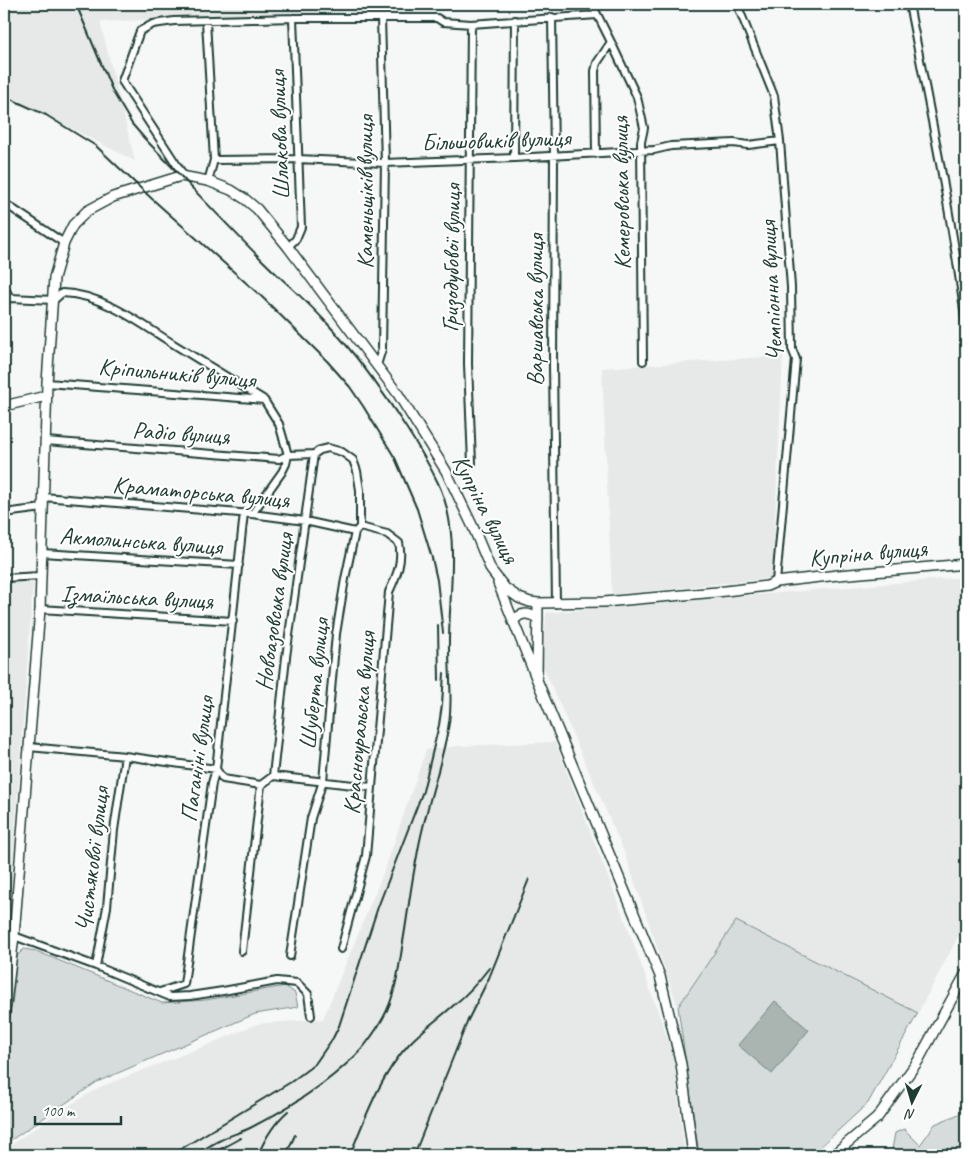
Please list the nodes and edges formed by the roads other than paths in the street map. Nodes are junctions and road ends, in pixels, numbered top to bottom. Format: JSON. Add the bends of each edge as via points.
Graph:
{"nodes":[{"id":1,"x":592,"y":4,"type":"edge"},
{"id":2,"x":737,"y":4,"type":"edge"},
{"id":3,"x":909,"y":4,"type":"edge"},
{"id":4,"x":597,"y":15,"type":"junction"},
{"id":5,"x":552,"y":17,"type":"junction"},
{"id":6,"x":293,"y":18,"type":"junction"},
{"id":7,"x":381,"y":18,"type":"junction"},
{"id":8,"x":515,"y":20,"type":"junction"},
{"id":9,"x":206,"y":21,"type":"junction"},
{"id":10,"x":471,"y":24,"type":"junction"},
{"id":11,"x":611,"y":42,"type":"junction"},
{"id":12,"x":780,"y":141,"type":"junction"},
{"id":13,"x":641,"y":150,"type":"junction"},
{"id":14,"x":596,"y":154,"type":"junction"},
{"id":15,"x":554,"y":156,"type":"junction"},
{"id":16,"x":514,"y":158,"type":"junction"},
{"id":17,"x":298,"y":159,"type":"junction"},
{"id":18,"x":214,"y":160,"type":"junction"},
{"id":19,"x":470,"y":160,"type":"junction"},
{"id":20,"x":385,"y":163,"type":"junction"},
{"id":21,"x":184,"y":176,"type":"junction"},
{"id":22,"x":208,"y":181,"type":"junction"},
{"id":23,"x":4,"y":203,"type":"edge"},
{"id":24,"x":64,"y":243,"type":"junction"},
{"id":25,"x":288,"y":247,"type":"junction"},
{"id":26,"x":4,"y":287,"type":"edge"},
{"id":27,"x":7,"y":299,"type":"edge"},
{"id":28,"x":54,"y":300,"type":"junction"},
{"id":29,"x":966,"y":326,"type":"edge"},
{"id":30,"x":643,"y":361,"type":"dead end"},
{"id":31,"x":377,"y":366,"type":"junction"},
{"id":32,"x":47,"y":383,"type":"junction"},
{"id":33,"x":46,"y":396,"type":"junction"},
{"id":34,"x":264,"y":400,"type":"junction"},
{"id":35,"x":4,"y":406,"type":"edge"},
{"id":36,"x":45,"y":441,"type":"junction"},
{"id":37,"x":314,"y":454,"type":"junction"},
{"id":38,"x":288,"y":455,"type":"junction"},
{"id":39,"x":472,"y":463,"type":"dead end"},
{"id":40,"x":43,"y":497,"type":"junction"},
{"id":41,"x":43,"y":508,"type":"junction"},
{"id":42,"x":4,"y":513,"type":"edge"},
{"id":43,"x":244,"y":513,"type":"junction"},
{"id":44,"x":252,"y":514,"type":"junction"},
{"id":45,"x":305,"y":521,"type":"junction"},
{"id":46,"x":358,"y":529,"type":"junction"},
{"id":47,"x":42,"y":553,"type":"junction"},
{"id":48,"x":966,"y":564,"type":"edge"},
{"id":49,"x":239,"y":565,"type":"junction"},
{"id":50,"x":491,"y":570,"type":"junction"},
{"id":51,"x":41,"y":576,"type":"junction"},
{"id":52,"x":4,"y":578,"type":"edge"},
{"id":53,"x":776,"y":582,"type":"junction"},
{"id":54,"x":538,"y":604,"type":"junction"},
{"id":55,"x":556,"y":604,"type":"junction"},
{"id":56,"x":40,"y":609,"type":"junction"},
{"id":57,"x":538,"y":619,"type":"junction"},
{"id":58,"x":233,"y":621,"type":"junction"},
{"id":59,"x":513,"y":622,"type":"junction"},
{"id":60,"x":537,"y":680,"type":"junction"},
{"id":61,"x":29,"y":747,"type":"junction"},
{"id":62,"x":125,"y":756,"type":"junction"},
{"id":63,"x":216,"y":769,"type":"junction"},
{"id":64,"x":273,"y":776,"type":"junction"},
{"id":65,"x":323,"y":781,"type":"junction"},
{"id":66,"x":261,"y":785,"type":"junction"},
{"id":67,"x":371,"y":787,"type":"junction"},
{"id":68,"x":4,"y":936,"type":"edge"},
{"id":69,"x":14,"y":936,"type":"junction"},
{"id":70,"x":341,"y":949,"type":"dead end"},
{"id":71,"x":242,"y":951,"type":"dead end"},
{"id":72,"x":290,"y":956,"type":"dead end"},
{"id":73,"x":96,"y":966,"type":"junction"},
{"id":74,"x":966,"y":973,"type":"edge"},
{"id":75,"x":160,"y":992,"type":"junction"},
{"id":76,"x":311,"y":1016,"type":"dead end"},
{"id":77,"x":4,"y":1019,"type":"edge"},
{"id":78,"x":693,"y":1155,"type":"edge"},
{"id":79,"x":833,"y":1155,"type":"edge"}],
"edges":[{"from":1,"to":4,"type":"street","name":"Кемеровська вулиця"},
{"from":2,"to":12,"type":"street","name":"Чемпіонна вулиця","via":[[774,96]]},
{"from":3,"to":29,"type":"street","via":[[937,144]]},
{"from":4,"to":5,"type":"street"},
{"from":4,"to":11,"type":"street","name":"Кемеровська вулиця"},
{"from":5,"to":8,"type":"street"},
{"from":5,"to":15,"type":"street","name":"Варшавська вулиця"},
{"from":6,"to":7,"type":"street"},
{"from":6,"to":9,"type":"street"},
{"from":6,"to":17,"type":"street","name":"Шлакова вулиця"},
{"from":7,"to":10,"type":"street","via":[[437,18],[443,22]]},
{"from":7,"to":20,"type":"street","name":"Каменьщіків вулиця"},
{"from":8,"to":10,"type":"street"},
{"from":8,"to":16,"type":"street"},
{"from":9,"to":18,"type":"street"},
{"from":9,"to":21,"type":"street","via":[[153,24],[140,31],[122,81]]},
{"from":10,"to":19,"type":"street","name":"Гризодубової вулиця"},
{"from":11,"to":13,"type":"street","name":"Кемеровська вулиця","via":[[637,97],[644,128]]},
{"from":11,"to":14,"type":"street","via":[[595,71]]},
{"from":12,"to":13,"type":"street","name":"Більшовиків вулиця"},
{"from":12,"to":53,"type":"street","name":"Чемпіонна вулиця","via":[[791,286],[792,349],[796,359]]},
{"from":13,"to":14,"type":"street","name":"Більшовиків вулиця"},
{"from":13,"to":30,"type":"street","name":"Кемеровська вулиця"},
{"from":14,"to":15,"type":"street","name":"Більшовиків вулиця"},
{"from":15,"to":16,"type":"street","name":"Більшовиків вулиця"},
{"from":15,"to":55,"type":"street","name":"Варшавська вулиця"},
{"from":16,"to":19,"type":"street","name":"Більшовиків вулиця"},
{"from":17,"to":18,"type":"street","name":"Більшовиків вулиця"},
{"from":17,"to":20,"type":"street","name":"Більшовиків вулиця"},
{"from":17,"to":25,"type":"street","name":"Шлакова вулиця","via":[[301,227]]},
{"from":18,"to":22,"type":"street"},
{"from":19,"to":20,"type":"street","name":"Більшовиків вулиця"},
{"from":19,"to":39,"type":"street","name":"Гризодубової вулиця","via":[[468,364]]},
{"from":20,"to":31,"type":"street","name":"Каменьщіків вулиця","via":[[382,350]]},
{"from":21,"to":22,"type":"main road","name":"Купріна вулиця"},
{"from":21,"to":24,"type":"main road","via":[[113,197],[87,211],[73,225]]},
{"from":22,"to":25,"type":"main road","name":"Купріна вулиця","via":[[245,199]]},
{"from":23,"to":24,"type":"street"},
{"from":24,"to":28,"type":"main road","via":[[54,278]]},
{"from":25,"to":31,"type":"main road","name":"Купріна вулиця"},
{"from":26,"to":27,"type":"street"},
{"from":27,"to":28,"type":"street"},
{"from":28,"to":32,"type":"main road"},
{"from":28,"to":34,"type":"street","via":[[62,293],[72,293],[90,297],[122,312]]},
{"from":31,"to":50,"type":"main road","name":"Купріна вулиця","via":[[446,470]]},
{"from":32,"to":33,"type":"main road"},
{"from":32,"to":34,"type":"street","name":"Кріпильників вулиця"},
{"from":33,"to":35,"type":"main road"},
{"from":33,"to":36,"type":"main road"},
{"from":34,"to":38,"type":"street","name":"Кріпильників вулиця","via":[[279,424]]},
{"from":36,"to":38,"type":"street","name":"Радіо вулиця","via":[[279,459]]},
{"from":36,"to":40,"type":"main road"},
{"from":37,"to":38,"type":"street","name":"Радіо вулиця"},
{"from":37,"to":45,"type":"street","name":"Новоазовська вулиця"},
{"from":37,"to":46,"type":"street","name":"Шуберта вулиця","via":[[328,448],[342,452],[352,460],[360,490]]},
{"from":38,"to":44,"type":"street","via":[[282,472]]},
{"from":40,"to":41,"type":"main road"},
{"from":40,"to":43,"type":"street","name":"Краматорська вулиця"},
{"from":41,"to":42,"type":"street"},
{"from":41,"to":47,"type":"main road"},
{"from":43,"to":44,"type":"street","name":"Краматорська вулиця"},
{"from":43,"to":49,"type":"street","name":"Паганіні вулиця"},
{"from":44,"to":45,"type":"street","name":"Краматорська вулиця"},
{"from":45,"to":46,"type":"street","name":"Краматорська вулиця"},
{"from":45,"to":64,"type":"street","name":"Новоазовська вулиця"},
{"from":46,"to":65,"type":"street","name":"Шуберта вулиця","via":[[336,634]]},
{"from":46,"to":67,"type":"street","name":"Красноуральска вулиця","via":[[387,534],[399,543],[401,552],[398,572],[389,592]]},
{"from":47,"to":49,"type":"street","name":"Акмолинська вулиця"},
{"from":47,"to":51,"type":"main road"},
{"from":48,"to":53,"type":"main road","name":"Купріна вулиця"},
{"from":49,"to":58,"type":"street","name":"Паганіні вулиця"},
{"from":50,"to":54,"type":"main road","name":"Купріна вулиця","via":[[505,588]]},
{"from":50,"to":59,"type":"main road"},
{"from":51,"to":52,"type":"street","name":"Акмолинська вулиця"},
{"from":51,"to":56,"type":"main road"},
{"from":53,"to":55,"type":"main road","name":"Купріна вулиця","via":[[718,592]]},
{"from":54,"to":55,"type":"main road","name":"Купріна вулиця"},
{"from":54,"to":57,"type":"main road"},
{"from":56,"to":58,"type":"street","name":"Ізмаїльська вулиця"},
{"from":56,"to":61,"type":"main road"},
{"from":57,"to":59,"type":"main road","via":[[524,614]]},
{"from":57,"to":60,"type":"main road"},
{"from":58,"to":63,"type":"street","name":"Паганіні вулиця"},
{"from":59,"to":60,"type":"main road"},
{"from":60,"to":78,"type":"main road","via":[[660,976],[681,1064]]},
{"from":61,"to":62,"type":"street"},
{"from":61,"to":69,"type":"main road"},
{"from":62,"to":63,"type":"street"},
{"from":62,"to":73,"type":"street","name":"Чистякової вулиця","via":[[107,907]]},
{"from":63,"to":66,"type":"street","via":[[223,779]]},
{"from":63,"to":75,"type":"street","name":"Паганіні вулиця","via":[[184,984]]},
{"from":64,"to":65,"type":"street"},
{"from":64,"to":66,"type":"street"},
{"from":65,"to":67,"type":"street"},
{"from":65,"to":72,"type":"street","name":"Шуберта вулиця","via":[[311,818]]},
{"from":66,"to":71,"type":"street"},
{"from":67,"to":70,"type":"street","name":"Красноуральска вулиця","via":[[366,856]]},
{"from":68,"to":69,"type":"main road"},
{"from":69,"to":73,"type":"street"},
{"from":69,"to":77,"type":"main road"},
{"from":73,"to":75,"type":"street"},
{"from":74,"to":79,"type":"main road","via":[[918,1061],[877,1118]]},
{"from":75,"to":76,"type":"street","via":[[170,997],[190,996],[277,981],[297,983],[308,994]]}]}
